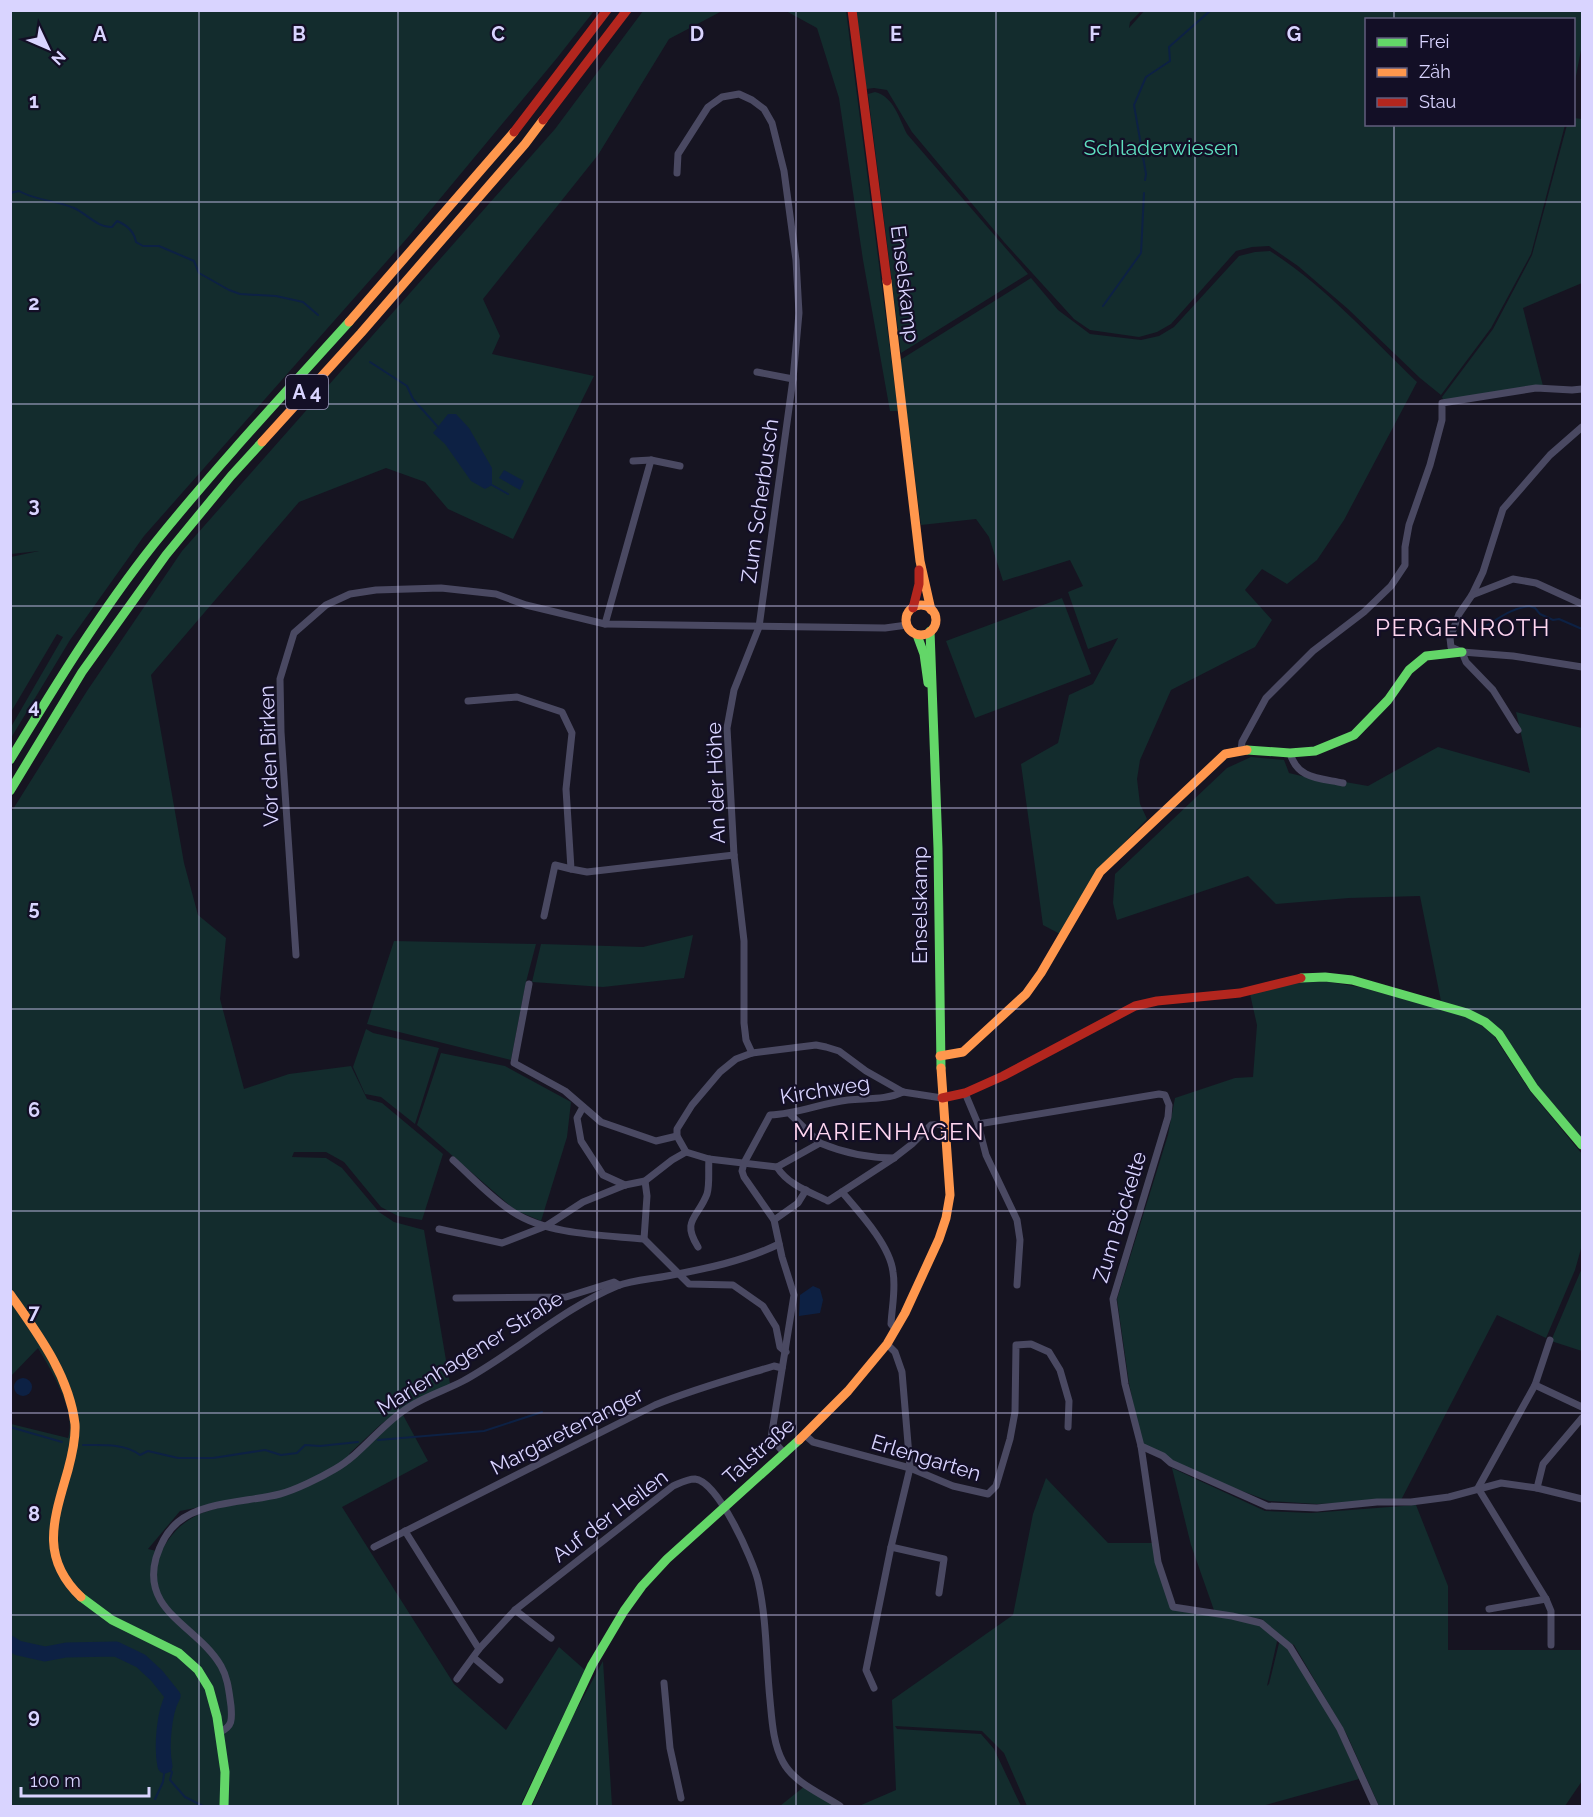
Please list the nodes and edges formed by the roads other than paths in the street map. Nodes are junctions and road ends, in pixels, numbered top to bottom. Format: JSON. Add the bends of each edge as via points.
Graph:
{"nodes":[{"id":1,"x":607,"y":10,"type":"edge"},
{"id":2,"x":627,"y":10,"type":"edge"},
{"id":3,"x":852,"y":10,"type":"edge"},
{"id":4,"x":677,"y":172,"type":"dead end"},
{"id":5,"x":757,"y":372,"type":"dead end"},
{"id":6,"x":793,"y":379,"type":"junction"},
{"id":7,"x":1582,"y":389,"type":"edge"},
{"id":8,"x":1582,"y":427,"type":"edge"},
{"id":9,"x":651,"y":460,"type":"junction"},
{"id":10,"x":633,"y":461,"type":"dead end"},
{"id":11,"x":680,"y":466,"type":"dead end"},
{"id":12,"x":920,"y":561,"type":"junction"},
{"id":13,"x":1472,"y":595,"type":"junction"},
{"id":14,"x":1582,"y":604,"type":"edge"},
{"id":15,"x":912,"y":608,"type":"junction"},
{"id":16,"x":932,"y":610,"type":"junction"},
{"id":17,"x":605,"y":624,"type":"junction"},
{"id":18,"x":907,"y":625,"type":"junction"},
{"id":19,"x":759,"y":627,"type":"junction"},
{"id":20,"x":930,"y":631,"type":"junction"},
{"id":21,"x":917,"y":635,"type":"junction"},
{"id":22,"x":1462,"y":652,"type":"junction"},
{"id":23,"x":1582,"y":667,"type":"edge"},
{"id":24,"x":468,"y":701,"type":"dead end"},
{"id":25,"x":933,"y":712,"type":"junction"},
{"id":26,"x":1518,"y":730,"type":"dead end"},
{"id":27,"x":1241,"y":750,"type":"junction"},
{"id":28,"x":1290,"y":753,"type":"junction"},
{"id":29,"x":10,"y":760,"type":"edge"},
{"id":30,"x":1343,"y":783,"type":"dead end"},
{"id":31,"x":10,"y":791,"type":"edge"},
{"id":32,"x":734,"y":855,"type":"junction"},
{"id":33,"x":571,"y":869,"type":"junction"},
{"id":34,"x":544,"y":916,"type":"dead end"},
{"id":35,"x":296,"y":955,"type":"dead end"},
{"id":36,"x":529,"y":984,"type":"dead end"},
{"id":37,"x":752,"y":1053,"type":"junction"},
{"id":38,"x":940,"y":1056,"type":"junction"},
{"id":39,"x":903,"y":1092,"type":"junction"},
{"id":40,"x":965,"y":1093,"type":"junction"},
{"id":41,"x":942,"y":1098,"type":"junction"},
{"id":42,"x":582,"y":1107,"type":"junction"},
{"id":43,"x":790,"y":1115,"type":"junction"},
{"id":44,"x":943,"y":1124,"type":"junction"},
{"id":45,"x":978,"y":1124,"type":"junction"},
{"id":46,"x":677,"y":1136,"type":"junction"},
{"id":47,"x":820,"y":1143,"type":"junction"},
{"id":48,"x":1582,"y":1145,"type":"edge"},
{"id":49,"x":686,"y":1152,"type":"junction"},
{"id":50,"x":894,"y":1158,"type":"junction"},
{"id":51,"x":709,"y":1159,"type":"junction"},
{"id":52,"x":453,"y":1160,"type":"dead end"},
{"id":53,"x":744,"y":1163,"type":"junction"},
{"id":54,"x":777,"y":1167,"type":"junction"},
{"id":55,"x":645,"y":1181,"type":"junction"},
{"id":56,"x":625,"y":1185,"type":"junction"},
{"id":57,"x":806,"y":1190,"type":"junction"},
{"id":58,"x":842,"y":1192,"type":"junction"},
{"id":59,"x":774,"y":1220,"type":"junction"},
{"id":60,"x":546,"y":1226,"type":"junction"},
{"id":61,"x":439,"y":1229,"type":"dead end"},
{"id":62,"x":644,"y":1239,"type":"junction"},
{"id":63,"x":778,"y":1244,"type":"junction"},
{"id":64,"x":698,"y":1247,"type":"dead end"},
{"id":65,"x":680,"y":1274,"type":"junction"},
{"id":66,"x":619,"y":1285,"type":"junction"},
{"id":67,"x":1017,"y":1285,"type":"dead end"},
{"id":68,"x":10,"y":1294,"type":"edge"},
{"id":69,"x":456,"y":1298,"type":"dead end"},
{"id":70,"x":896,"y":1330,"type":"junction"},
{"id":71,"x":1550,"y":1340,"type":"dead end"},
{"id":72,"x":887,"y":1344,"type":"junction"},
{"id":73,"x":786,"y":1352,"type":"junction"},
{"id":74,"x":782,"y":1368,"type":"junction"},
{"id":75,"x":1534,"y":1385,"type":"junction"},
{"id":76,"x":1582,"y":1407,"type":"edge"},
{"id":77,"x":1582,"y":1418,"type":"edge"},
{"id":78,"x":1068,"y":1427,"type":"dead end"},
{"id":79,"x":805,"y":1435,"type":"junction"},
{"id":80,"x":1140,"y":1446,"type":"junction"},
{"id":81,"x":785,"y":1454,"type":"junction"},
{"id":82,"x":910,"y":1468,"type":"junction"},
{"id":83,"x":1478,"y":1488,"type":"junction"},
{"id":84,"x":1537,"y":1488,"type":"junction"},
{"id":85,"x":1582,"y":1499,"type":"edge"},
{"id":86,"x":725,"y":1507,"type":"junction"},
{"id":87,"x":405,"y":1531,"type":"junction"},
{"id":88,"x":374,"y":1546,"type":"dead end"},
{"id":89,"x":891,"y":1548,"type":"junction"},
{"id":90,"x":939,"y":1593,"type":"dead end"},
{"id":91,"x":1546,"y":1599,"type":"junction"},
{"id":92,"x":1489,"y":1609,"type":"dead end"},
{"id":93,"x":515,"y":1610,"type":"junction"},
{"id":94,"x":551,"y":1638,"type":"dead end"},
{"id":95,"x":1551,"y":1645,"type":"dead end"},
{"id":96,"x":479,"y":1649,"type":"junction"},
{"id":97,"x":474,"y":1658,"type":"junction"},
{"id":98,"x":457,"y":1679,"type":"dead end"},
{"id":99,"x":500,"y":1680,"type":"dead end"},
{"id":100,"x":664,"y":1683,"type":"dead end"},
{"id":101,"x":874,"y":1688,"type":"dead end"},
{"id":102,"x":220,"y":1732,"type":"junction"},
{"id":103,"x":681,"y":1798,"type":"dead end"},
{"id":104,"x":224,"y":1806,"type":"edge"},
{"id":105,"x":525,"y":1806,"type":"edge"},
{"id":106,"x":840,"y":1806,"type":"edge"},
{"id":107,"x":1375,"y":1806,"type":"edge"}],
"edges":[{"from":1,"to":29,"type":"main road","number":"A 4","via":[[513,133],[153,546],[76,652]]},
{"from":2,"to":31,"type":"main road","number":"A 4","via":[[525,144],[231,476],[166,555],[82,672]]},
{"from":3,"to":12,"type":"main road","name":"Enselskamp"},
{"from":4,"to":6,"type":"street","name":"Zum Scherbusch","via":[[678,154],[708,107],[722,97],[739,94],[764,110],[772,123],[784,171],[796,260],[799,313]]},
{"from":5,"to":6,"type":"street"},
{"from":6,"to":19,"type":"street","name":"Zum Scherbusch"},
{"from":7,"to":27,"type":"street","via":[[1536,388],[1442,403],[1442,420],[1430,465],[1408,525],[1405,565],[1391,586],[1364,612],[1313,651],[1266,698]]},
{"from":8,"to":13,"type":"street","via":[[1550,455],[1503,509]]},
{"from":9,"to":10,"type":"street"},
{"from":9,"to":11,"type":"street"},
{"from":9,"to":17,"type":"street"},
{"from":12,"to":15,"type":"main road","name":"Enselskamp"},
{"from":12,"to":16,"type":"main road","name":"Enselskamp"},
{"from":13,"to":14,"type":"street","via":[[1513,579],[1536,583]]},
{"from":13,"to":22,"type":"street","via":[[1450,638],[1451,647]]},
{"from":15,"to":16,"type":"main road","via":[[922,605]]},
{"from":15,"to":18,"type":"main road","name":"Enselskamp"},
{"from":16,"to":20,"type":"main road","name":"Enselskamp","via":[[935,622]]},
{"from":17,"to":19,"type":"street","name":"Vor den Birken"},
{"from":17,"to":35,"type":"street","name":"Vor den Birken","via":[[496,594],[441,588],[350,594],[326,605],[294,633],[280,679]]},
{"from":18,"to":19,"type":"street"},
{"from":18,"to":21,"type":"main road","name":"Enselskamp"},
{"from":19,"to":32,"type":"street","name":"An der Höhe","via":[[734,690],[727,728]]},
{"from":20,"to":21,"type":"main road"},
{"from":20,"to":25,"type":"main road","name":"Enselskamp"},
{"from":21,"to":25,"type":"main road","name":"Enselskamp"},
{"from":22,"to":23,"type":"street"},
{"from":22,"to":26,"type":"street","via":[[1466,662],[1493,690]]},
{"from":22,"to":28,"type":"main road","via":[[1426,656],[1409,670],[1388,700],[1354,735],[1315,751]]},
{"from":24,"to":33,"type":"street","via":[[517,697],[562,712],[572,733],[566,789]]},
{"from":25,"to":38,"type":"main road","name":"Enselskamp"},
{"from":27,"to":28,"type":"main road"},
{"from":27,"to":38,"type":"main road","via":[[1225,754],[1100,872],[1026,994],[963,1052]]},
{"from":28,"to":30,"type":"street","via":[[1297,770]]},
{"from":32,"to":33,"type":"street","via":[[587,872]]},
{"from":32,"to":37,"type":"street","name":"An der Höhe","via":[[744,941],[744,1023]]},
{"from":33,"to":34,"type":"street","via":[[555,865]]},
{"from":36,"to":42,"type":"street","via":[[514,1063],[552,1083]]},
{"from":37,"to":39,"type":"street","via":[[826,1047],[839,1051]]},
{"from":37,"to":46,"type":"street","via":[[736,1059],[705,1088],[677,1129]]},
{"from":38,"to":41,"type":"main road","name":"Enselskamp"},
{"from":39,"to":41,"type":"street"},
{"from":39,"to":43,"type":"street","name":"Kirchweg","via":[[846,1100]]},
{"from":40,"to":41,"type":"main road"},
{"from":40,"to":45,"type":"street"},
{"from":40,"to":48,"type":"main road","via":[[1135,1006],[1325,977],[1352,980],[1439,1004],[1485,1022],[1499,1034],[1533,1088]]},
{"from":41,"to":44,"type":"main road","name":"Talstraße"},
{"from":42,"to":46,"type":"street","via":[[602,1122],[656,1141]]},
{"from":42,"to":56,"type":"street","via":[[577,1118],[581,1141],[603,1175]]},
{"from":43,"to":47,"type":"street"},
{"from":43,"to":53,"type":"street","name":"Kirchweg","via":[[770,1115]]},
{"from":44,"to":50,"type":"street","via":[[931,1125]]},
{"from":44,"to":70,"type":"main road","name":"Talstraße","via":[[950,1194],[948,1216]]},
{"from":45,"to":67,"type":"street","via":[[986,1155],[1017,1220]]},
{"from":45,"to":80,"type":"street","name":"Zum Böckelte","via":[[1166,1095],[1168,1117],[1113,1299],[1125,1384]]},
{"from":46,"to":49,"type":"street"},
{"from":47,"to":50,"type":"street","via":[[872,1158]]},
{"from":47,"to":54,"type":"street"},
{"from":49,"to":51,"type":"street"},
{"from":49,"to":55,"type":"street"},
{"from":50,"to":58,"type":"street"},
{"from":51,"to":53,"type":"street"},
{"from":51,"to":64,"type":"street","via":[[707,1193],[690,1221],[692,1238]]},
{"from":52,"to":60,"type":"street","via":[[513,1213]]},
{"from":53,"to":54,"type":"street"},
{"from":53,"to":59,"type":"street","via":[[744,1177]]},
{"from":54,"to":57,"type":"street","via":[[783,1176]]},
{"from":55,"to":56,"type":"street"},
{"from":55,"to":62,"type":"street"},
{"from":56,"to":60,"type":"street","via":[[583,1202]]},
{"from":57,"to":58,"type":"street","via":[[828,1201]]},
{"from":57,"to":59,"type":"street","via":[[798,1203]]},
{"from":58,"to":70,"type":"street","via":[[876,1233],[892,1265],[895,1292],[891,1324]]},
{"from":59,"to":63,"type":"street"},
{"from":60,"to":61,"type":"street","via":[[502,1243]]},
{"from":60,"to":62,"type":"street"},
{"from":62,"to":65,"type":"street"},
{"from":63,"to":65,"type":"street","name":"Marienhagener Straße","via":[[743,1259]]},
{"from":63,"to":73,"type":"street","via":[[794,1295]]},
{"from":65,"to":66,"type":"street","name":"Marienhagener Straße"},
{"from":65,"to":73,"type":"street","via":[[689,1284],[734,1285],[763,1306],[776,1327],[780,1347]]},
{"from":66,"to":69,"type":"street","name":"Marienhagener Straße","via":[[614,1282],[567,1297]]},
{"from":66,"to":102,"type":"street","name":"Marienhagener Straße","via":[[576,1307],[463,1381],[410,1406],[335,1469],[282,1494],[194,1512],[177,1522],[159,1550],[153,1570],[155,1592],[222,1667],[232,1720]]},
{"from":68,"to":102,"type":"main road","via":[[61,1375],[71,1403],[75,1426],[73,1450],[54,1533],[59,1569],[72,1587],[119,1625],[170,1647],[194,1664],[213,1698]]},
{"from":70,"to":72,"type":"main road","name":"Talstraße"},
{"from":71,"to":75,"type":"street"},
{"from":72,"to":79,"type":"main road","name":"Talstraße"},
{"from":72,"to":82,"type":"street","via":[[895,1352],[902,1372]]},
{"from":73,"to":74,"type":"street"},
{"from":74,"to":81,"type":"street","via":[[771,1438]]},
{"from":74,"to":87,"type":"street","name":"Margaretenanger","via":[[774,1366],[726,1380],[656,1405]]},
{"from":75,"to":76,"type":"street"},
{"from":75,"to":83,"type":"street"},
{"from":77,"to":84,"type":"street","via":[[1543,1464]]},
{"from":78,"to":82,"type":"street","name":"Erlengarten","via":[[1069,1401],[1060,1370],[1049,1352],[1031,1344],[1016,1345],[1016,1412],[996,1486],[988,1494]]},
{"from":79,"to":81,"type":"main road","name":"Talstraße"},
{"from":79,"to":82,"type":"street","name":"Erlengarten","via":[[813,1442]]},
{"from":80,"to":83,"type":"street","via":[[1268,1506],[1317,1508],[1411,1502]]},
{"from":80,"to":107,"type":"street","name":"Zum Böckelte","via":[[1158,1562],[1173,1607],[1261,1623],[1290,1647],[1340,1729]]},
{"from":81,"to":86,"type":"main road","name":"Talstraße"},
{"from":82,"to":89,"type":"street"},
{"from":83,"to":84,"type":"street","via":[[1501,1483]]},
{"from":83,"to":91,"type":"street"},
{"from":84,"to":85,"type":"street"},
{"from":86,"to":93,"type":"street","name":"Auf der Heilen","via":[[706,1484],[696,1479],[673,1486]]},
{"from":86,"to":105,"type":"main road","name":"Talstraße","via":[[643,1584],[624,1611],[575,1698]]},
{"from":86,"to":106,"type":"street","via":[[758,1579],[777,1748],[793,1776]]},
{"from":87,"to":88,"type":"street","name":"Margaretenanger"},
{"from":87,"to":96,"type":"street"},
{"from":89,"to":90,"type":"street","via":[[944,1559]]},
{"from":89,"to":101,"type":"street","via":[[866,1670]]},
{"from":91,"to":92,"type":"street"},
{"from":91,"to":95,"type":"street","via":[[1551,1611]]},
{"from":93,"to":94,"type":"street"},
{"from":93,"to":96,"type":"street","name":"Auf der Heilen"},
{"from":96,"to":97,"type":"street","name":"Auf der Heilen"},
{"from":97,"to":98,"type":"street","name":"Auf der Heilen"},
{"from":97,"to":99,"type":"street"},
{"from":100,"to":103,"type":"street","via":[[670,1748]]},
{"from":102,"to":104,"type":"main road"}]}
